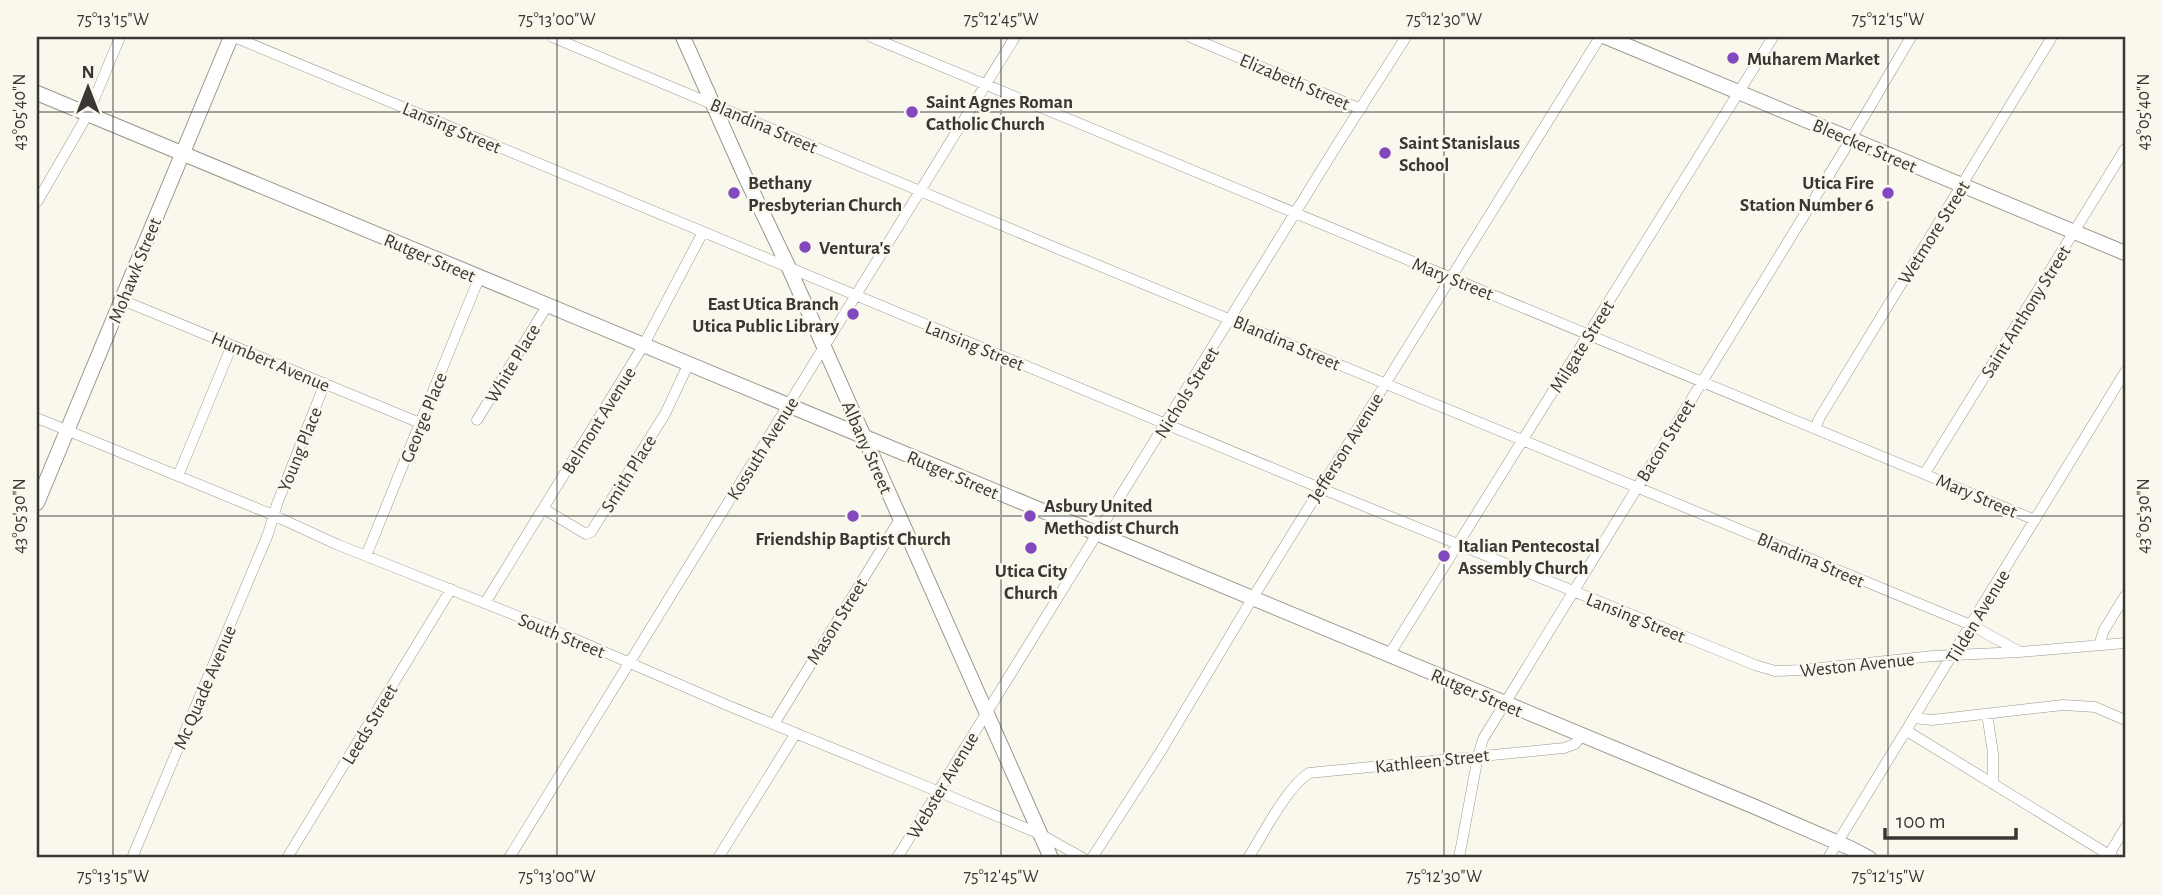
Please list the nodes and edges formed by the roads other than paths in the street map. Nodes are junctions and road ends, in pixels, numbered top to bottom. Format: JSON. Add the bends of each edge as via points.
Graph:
{"nodes":[{"id":1,"x":120,"y":37,"type":"edge"},
{"id":2,"x":233,"y":37,"type":"edge"},
{"id":3,"x":552,"y":37,"type":"edge"},
{"id":4,"x":683,"y":37,"type":"edge"},
{"id":5,"x":871,"y":37,"type":"edge"},
{"id":6,"x":1015,"y":37,"type":"edge"},
{"id":7,"x":1190,"y":37,"type":"edge"},
{"id":8,"x":1406,"y":37,"type":"edge"},
{"id":9,"x":1600,"y":37,"type":"edge"},
{"id":10,"x":1606,"y":37,"type":"edge"},
{"id":11,"x":1773,"y":37,"type":"edge"},
{"id":12,"x":1911,"y":37,"type":"edge"},
{"id":13,"x":2052,"y":37,"type":"edge"},
{"id":14,"x":986,"y":85,"type":"junction"},
{"id":15,"x":1739,"y":92,"type":"junction"},
{"id":16,"x":37,"y":93,"type":"edge"},
{"id":17,"x":714,"y":104,"type":"junction"},
{"id":18,"x":1361,"y":109,"type":"junction"},
{"id":19,"x":88,"y":114,"type":"junction"},
{"id":20,"x":1850,"y":139,"type":"junction"},
{"id":21,"x":2125,"y":149,"type":"edge"},
{"id":22,"x":182,"y":155,"type":"junction"},
{"id":23,"x":1962,"y":185,"type":"junction"},
{"id":24,"x":921,"y":190,"type":"junction"},
{"id":25,"x":37,"y":202,"type":"edge"},
{"id":26,"x":1296,"y":213,"type":"junction"},
{"id":27,"x":703,"y":232,"type":"junction"},
{"id":28,"x":2075,"y":232,"type":"junction"},
{"id":29,"x":2125,"y":253,"type":"edge"},
{"id":30,"x":789,"y":268,"type":"junction"},
{"id":31,"x":1451,"y":277,"type":"junction"},
{"id":32,"x":479,"y":278,"type":"junction"},
{"id":33,"x":855,"y":295,"type":"junction"},
{"id":34,"x":122,"y":300,"type":"junction"},
{"id":35,"x":547,"y":306,"type":"junction"},
{"id":36,"x":1231,"y":318,"type":"junction"},
{"id":37,"x":1588,"y":334,"type":"junction"},
{"id":38,"x":232,"y":345,"type":"junction"},
{"id":39,"x":643,"y":346,"type":"junction"},
{"id":40,"x":824,"y":347,"type":"junction"},
{"id":41,"x":688,"y":365,"type":"junction"},
{"id":42,"x":2125,"y":372,"type":"edge"},
{"id":43,"x":1702,"y":381,"type":"junction"},
{"id":44,"x":325,"y":383,"type":"junction"},
{"id":45,"x":1385,"y":383,"type":"junction"},
{"id":46,"x":788,"y":405,"type":"junction"},
{"id":47,"x":37,"y":418,"type":"edge"},
{"id":48,"x":477,"y":420,"type":"dead end"},
{"id":49,"x":420,"y":423,"type":"junction"},
{"id":50,"x":1166,"y":424,"type":"junction"},
{"id":51,"x":1815,"y":428,"type":"junction"},
{"id":52,"x":68,"y":431,"type":"junction"},
{"id":53,"x":863,"y":436,"type":"junction"},
{"id":54,"x":1523,"y":440,"type":"junction"},
{"id":55,"x":1925,"y":473,"type":"junction"},
{"id":56,"x":178,"y":476,"type":"junction"},
{"id":57,"x":1636,"y":486,"type":"junction"},
{"id":58,"x":1320,"y":488,"type":"junction"},
{"id":59,"x":37,"y":503,"type":"edge"},
{"id":60,"x":544,"y":509,"type":"junction"},
{"id":61,"x":274,"y":515,"type":"junction"},
{"id":62,"x":900,"y":519,"type":"junction"},
{"id":63,"x":2035,"y":520,"type":"junction"},
{"id":64,"x":1097,"y":534,"type":"junction"},
{"id":65,"x":1458,"y":544,"type":"junction"},
{"id":66,"x":366,"y":556,"type":"junction"},
{"id":67,"x":451,"y":589,"type":"junction"},
{"id":68,"x":1572,"y":591,"type":"junction"},
{"id":69,"x":2125,"y":596,"type":"edge"},
{"id":70,"x":1252,"y":599,"type":"junction"},
{"id":71,"x":485,"y":603,"type":"junction"},
{"id":72,"x":1971,"y":625,"type":"junction"},
{"id":73,"x":2125,"y":643,"type":"edge"},
{"id":74,"x":2099,"y":646,"type":"junction"},
{"id":75,"x":1718,"y":650,"type":"joint"},
{"id":76,"x":2020,"y":652,"type":"junction"},
{"id":77,"x":1389,"y":655,"type":"junction"},
{"id":78,"x":1952,"y":656,"type":"junction"},
{"id":79,"x":629,"y":663,"type":"junction"},
{"id":80,"x":1505,"y":703,"type":"junction"},
{"id":81,"x":986,"y":712,"type":"junction"},
{"id":82,"x":1987,"y":714,"type":"junction"},
{"id":83,"x":1914,"y":718,"type":"junction"},
{"id":84,"x":2125,"y":720,"type":"edge"},
{"id":85,"x":774,"y":724,"type":"junction"},
{"id":86,"x":1907,"y":731,"type":"junction"},
{"id":87,"x":796,"y":733,"type":"junction"},
{"id":88,"x":1582,"y":735,"type":"junction"},
{"id":89,"x":1478,"y":756,"type":"junction"},
{"id":90,"x":1993,"y":784,"type":"junction"},
{"id":91,"x":937,"y":791,"type":"junction"},
{"id":92,"x":2125,"y":828,"type":"edge"},
{"id":93,"x":1040,"y":834,"type":"junction"},
{"id":94,"x":1837,"y":842,"type":"junction"},
{"id":95,"x":2110,"y":857,"type":"edge"},
{"id":96,"x":132,"y":858,"type":"edge"},
{"id":97,"x":287,"y":858,"type":"edge"},
{"id":98,"x":509,"y":858,"type":"edge"},
{"id":99,"x":718,"y":858,"type":"edge"},
{"id":100,"x":897,"y":858,"type":"edge"},
{"id":101,"x":1051,"y":858,"type":"edge"},
{"id":102,"x":1083,"y":858,"type":"edge"},
{"id":103,"x":1092,"y":858,"type":"edge"},
{"id":104,"x":1248,"y":858,"type":"edge"},
{"id":105,"x":1459,"y":858,"type":"edge"},
{"id":106,"x":1828,"y":858,"type":"edge"},
{"id":107,"x":1869,"y":858,"type":"edge"}],
"edges":[{"from":1,"to":19,"type":"street"},
{"from":2,"to":22,"type":"street","name":"Mohawk Street"},
{"from":2,"to":27,"type":"street","name":"Lansing Street"},
{"from":3,"to":17,"type":"street","name":"Blandina Street"},
{"from":4,"to":17,"type":"street","name":"Albany Street"},
{"from":5,"to":14,"type":"street","name":"Mary Street"},
{"from":6,"to":14,"type":"street","name":"Kossuth Avenue"},
{"from":7,"to":18,"type":"street","name":"Elizabeth Street"},
{"from":8,"to":18,"type":"street","name":"Nichols Street"},
{"from":9,"to":31,"type":"street","name":"Jefferson Avenue"},
{"from":10,"to":15,"type":"street","name":"Bleecker Street"},
{"from":11,"to":15,"type":"street","name":"Milgate Street"},
{"from":12,"to":20,"type":"street","name":"Bacon Street"},
{"from":13,"to":23,"type":"street","name":"Wetmore Street"},
{"from":14,"to":24,"type":"street","name":"Kossuth Avenue"},
{"from":14,"to":26,"type":"street","name":"Mary Street"},
{"from":15,"to":20,"type":"street","name":"Bleecker Street"},
{"from":15,"to":37,"type":"street","name":"Milgate Street"},
{"from":16,"to":19,"type":"street","name":"Rutger Street"},
{"from":17,"to":24,"type":"street","name":"Blandina Street"},
{"from":17,"to":30,"type":"street","name":"Albany Street"},
{"from":18,"to":26,"type":"street","name":"Nichols Street"},
{"from":19,"to":22,"type":"street","name":"Rutger Street"},
{"from":19,"to":25,"type":"street"},
{"from":20,"to":23,"type":"street","name":"Bleecker Street"},
{"from":20,"to":43,"type":"street","name":"Bacon Street"},
{"from":21,"to":28,"type":"street","name":"Saint Anthony Street"},
{"from":22,"to":32,"type":"street","name":"Rutger Street"},
{"from":22,"to":34,"type":"street","name":"Mohawk Street"},
{"from":23,"to":28,"type":"street","name":"Bleecker Street"},
{"from":23,"to":51,"type":"street","name":"Wetmore Street"},
{"from":24,"to":33,"type":"street","name":"Kossuth Avenue"},
{"from":24,"to":36,"type":"street","name":"Blandina Street"},
{"from":26,"to":31,"type":"street","name":"Mary Street"},
{"from":26,"to":36,"type":"street","name":"Nichols Street"},
{"from":27,"to":30,"type":"street","name":"Lansing Street"},
{"from":27,"to":39,"type":"street","name":"Belmont Avenue"},
{"from":28,"to":29,"type":"street","name":"Bleecker Street"},
{"from":28,"to":55,"type":"street","name":"Saint Anthony Street"},
{"from":30,"to":33,"type":"street","name":"Lansing Street"},
{"from":30,"to":40,"type":"street","name":"Albany Street"},
{"from":31,"to":37,"type":"street","name":"Mary Street"},
{"from":31,"to":45,"type":"street","name":"Jefferson Avenue"},
{"from":32,"to":35,"type":"street","name":"Rutger Street"},
{"from":32,"to":49,"type":"street","name":"George Place"},
{"from":33,"to":40,"type":"street","name":"Kossuth Avenue"},
{"from":33,"to":50,"type":"street","name":"Lansing Street"},
{"from":34,"to":38,"type":"street","name":"Humbert Avenue"},
{"from":34,"to":52,"type":"street","name":"Mohawk Street"},
{"from":35,"to":39,"type":"street","name":"Rutger Street"},
{"from":35,"to":48,"type":"street","name":"White Place"},
{"from":36,"to":45,"type":"street","name":"Blandina Street"},
{"from":36,"to":50,"type":"street","name":"Nichols Street"},
{"from":37,"to":43,"type":"street","name":"Mary Street"},
{"from":37,"to":54,"type":"street","name":"Milgate Street"},
{"from":38,"to":44,"type":"street","name":"Humbert Avenue"},
{"from":38,"to":56,"type":"street"},
{"from":39,"to":41,"type":"street","name":"Rutger Street"},
{"from":39,"to":60,"type":"street","name":"Belmont Avenue"},
{"from":40,"to":46,"type":"street","name":"Kossuth Avenue"},
{"from":40,"to":53,"type":"street","name":"Albany Street"},
{"from":41,"to":46,"type":"street","name":"Rutger Street"},
{"from":41,"to":60,"type":"street","name":"Smith Place","via":[[665,414],[591,532],[586,534]]},
{"from":42,"to":63,"type":"street","name":"Tilden Avenue"},
{"from":43,"to":51,"type":"street","name":"Mary Street"},
{"from":43,"to":57,"type":"street","name":"Bacon Street"},
{"from":44,"to":49,"type":"street","name":"Humbert Avenue"},
{"from":44,"to":61,"type":"street","name":"Young Place"},
{"from":45,"to":54,"type":"street","name":"Blandina Street"},
{"from":45,"to":58,"type":"street","name":"Jefferson Avenue"},
{"from":46,"to":53,"type":"street","name":"Rutger Street"},
{"from":46,"to":79,"type":"street","name":"Kossuth Avenue"},
{"from":47,"to":52,"type":"street","name":"South Street"},
{"from":49,"to":66,"type":"street","name":"George Place"},
{"from":50,"to":58,"type":"street","name":"Lansing Street"},
{"from":50,"to":64,"type":"street","name":"Nichols Street"},
{"from":51,"to":55,"type":"street","name":"Mary Street"},
{"from":52,"to":56,"type":"street","name":"South Street"},
{"from":52,"to":59,"type":"street","name":"Mohawk Street"},
{"from":53,"to":62,"type":"street","name":"Albany Street"},
{"from":53,"to":64,"type":"street","name":"Rutger Street"},
{"from":54,"to":57,"type":"street","name":"Blandina Street"},
{"from":54,"to":65,"type":"street","name":"Milgate Street"},
{"from":55,"to":63,"type":"street","name":"Mary Street"},
{"from":56,"to":61,"type":"street","name":"South Street"},
{"from":57,"to":68,"type":"street","name":"Bacon Street"},
{"from":57,"to":72,"type":"street","name":"Blandina Street"},
{"from":58,"to":65,"type":"street","name":"Lansing Street"},
{"from":58,"to":70,"type":"street","name":"Jefferson Avenue"},
{"from":60,"to":71,"type":"street","name":"Belmont Avenue"},
{"from":61,"to":66,"type":"street","name":"South Street"},
{"from":61,"to":96,"type":"street","name":"Mc Quade Avenue"},
{"from":62,"to":81,"type":"street","name":"Albany Street"},
{"from":62,"to":85,"type":"street","name":"Mason Street"},
{"from":63,"to":72,"type":"street","name":"Tilden Avenue"},
{"from":64,"to":70,"type":"street","name":"Rutger Street"},
{"from":64,"to":81,"type":"street","name":"Nichols Street"},
{"from":65,"to":68,"type":"street","name":"Lansing Street"},
{"from":65,"to":77,"type":"street","name":"Milgate Street"},
{"from":66,"to":67,"type":"street","name":"South Street"},
{"from":67,"to":71,"type":"street","name":"South Street"},
{"from":67,"to":97,"type":"street","name":"Leeds Street"},
{"from":68,"to":75,"type":"street","name":"Lansing Street"},
{"from":68,"to":80,"type":"street","name":"Bacon Street"},
{"from":69,"to":74,"type":"street"},
{"from":70,"to":77,"type":"street","name":"Rutger Street"},
{"from":70,"to":103,"type":"street","name":"Jefferson Avenue"},
{"from":71,"to":79,"type":"street","name":"South Street"},
{"from":72,"to":76,"type":"street","name":"Blandina Street"},
{"from":72,"to":78,"type":"street","name":"Tilden Avenue"},
{"from":73,"to":74,"type":"street","name":"Weston Avenue"},
{"from":74,"to":76,"type":"street","name":"Weston Avenue"},
{"from":75,"to":78,"type":"street","name":"Weston Avenue","via":[[1775,671]]},
{"from":76,"to":78,"type":"street","name":"Weston Avenue"},
{"from":77,"to":80,"type":"street","name":"Rutger Street"},
{"from":78,"to":83,"type":"street","name":"Tilden Avenue"},
{"from":79,"to":85,"type":"street","name":"South Street"},
{"from":79,"to":98,"type":"street","name":"Kossuth Avenue"},
{"from":80,"to":88,"type":"street","name":"Rutger Street"},
{"from":80,"to":89,"type":"street","name":"Bacon Street"},
{"from":81,"to":91,"type":"street","name":"Webster Avenue"},
{"from":81,"to":93,"type":"street","name":"Albany Street"},
{"from":82,"to":83,"type":"street"},
{"from":82,"to":84,"type":"street","via":[[2088,706]]},
{"from":82,"to":90,"type":"street"},
{"from":83,"to":86,"type":"street","name":"Tilden Avenue"},
{"from":85,"to":87,"type":"street","name":"South Street"},
{"from":86,"to":90,"type":"street"},
{"from":86,"to":94,"type":"street","name":"Tilden Avenue"},
{"from":87,"to":91,"type":"street","name":"South Street"},
{"from":87,"to":99,"type":"street"},
{"from":88,"to":89,"type":"street","name":"Kathleen Street","via":[[1564,748]]},
{"from":88,"to":94,"type":"street","name":"Rutger Street"},
{"from":89,"to":104,"type":"street","name":"Kathleen Street","via":[[1309,774],[1300,779]]},
{"from":89,"to":105,"type":"street","name":"Bacon Street"},
{"from":90,"to":95,"type":"street"},
{"from":91,"to":93,"type":"street","name":"South Street"},
{"from":91,"to":100,"type":"street","name":"Webster Avenue"},
{"from":92,"to":95,"type":"street"},
{"from":93,"to":101,"type":"street","name":"Albany Street"},
{"from":93,"to":102,"type":"street","name":"South Street"},
{"from":94,"to":106,"type":"street","name":"Tilden Avenue"},
{"from":94,"to":107,"type":"street","name":"Rutger Street"}]}
